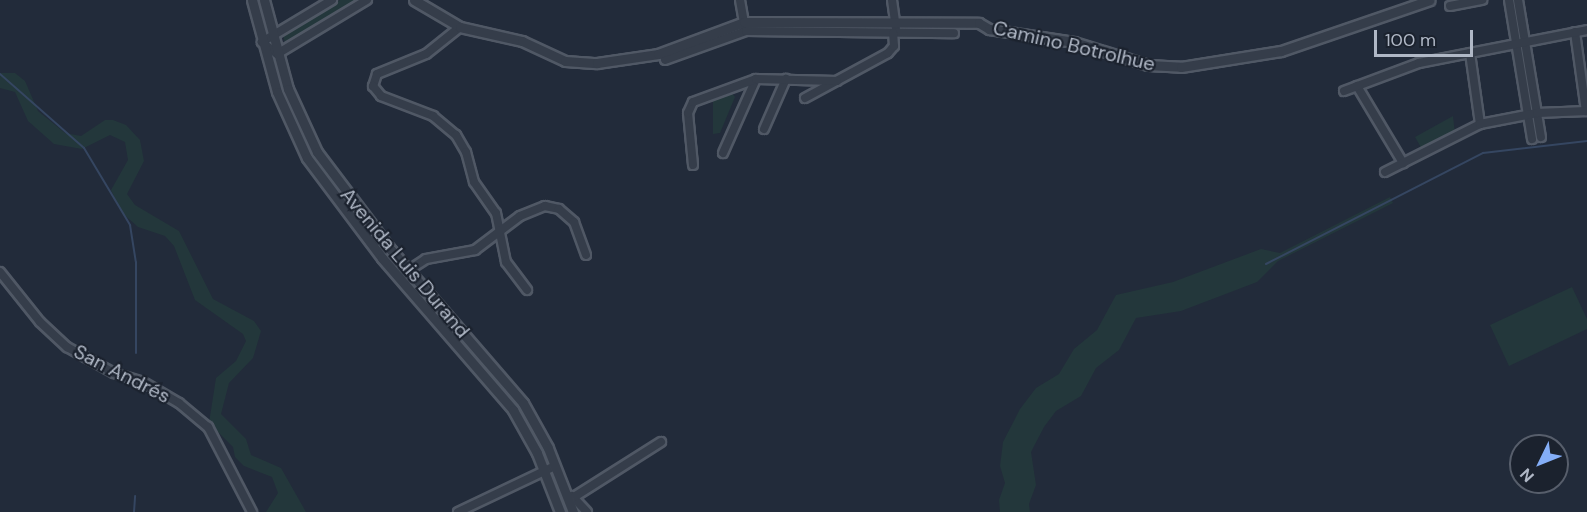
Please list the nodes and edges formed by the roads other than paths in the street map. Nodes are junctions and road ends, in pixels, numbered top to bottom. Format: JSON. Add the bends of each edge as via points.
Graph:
{"nodes":[{"id":1,"x":252,"y":0,"type":"edge"},
{"id":2,"x":264,"y":0,"type":"edge"},
{"id":3,"x":332,"y":0,"type":"edge"},
{"id":4,"x":367,"y":0,"type":"edge"},
{"id":5,"x":414,"y":0,"type":"edge"},
{"id":6,"x":740,"y":0,"type":"edge"},
{"id":7,"x":892,"y":0,"type":"edge"},
{"id":8,"x":1429,"y":0,"type":"edge"},
{"id":9,"x":1482,"y":0,"type":"edge"},
{"id":10,"x":1509,"y":0,"type":"edge"},
{"id":11,"x":1518,"y":0,"type":"edge"},
{"id":12,"x":1450,"y":6,"type":"dead end"},
{"id":13,"x":896,"y":22,"type":"junction"},
{"id":14,"x":745,"y":26,"type":"junction"},
{"id":15,"x":460,"y":27,"type":"junction"},
{"id":16,"x":1587,"y":30,"type":"edge"},
{"id":17,"x":892,"y":33,"type":"junction"},
{"id":18,"x":954,"y":33,"type":"dead end"},
{"id":19,"x":1575,"y":33,"type":"junction"},
{"id":20,"x":272,"y":36,"type":"junction"},
{"id":21,"x":1526,"y":41,"type":"junction"},
{"id":22,"x":262,"y":42,"type":"junction"},
{"id":23,"x":1515,"y":43,"type":"junction"},
{"id":24,"x":1470,"y":53,"type":"junction"},
{"id":25,"x":278,"y":54,"type":"junction"},
{"id":26,"x":665,"y":60,"type":"dead end"},
{"id":27,"x":756,"y":79,"type":"junction"},
{"id":28,"x":786,"y":79,"type":"junction"},
{"id":29,"x":837,"y":81,"type":"junction"},
{"id":30,"x":1357,"y":86,"type":"junction"},
{"id":31,"x":1344,"y":91,"type":"dead end"},
{"id":32,"x":805,"y":98,"type":"dead end"},
{"id":33,"x":1587,"y":111,"type":"edge"},
{"id":34,"x":1538,"y":113,"type":"junction"},
{"id":35,"x":1528,"y":115,"type":"junction"},
{"id":36,"x":1480,"y":124,"type":"junction"},
{"id":37,"x":764,"y":129,"type":"dead end"},
{"id":38,"x":1541,"y":137,"type":"dead end"},
{"id":39,"x":1532,"y":139,"type":"dead end"},
{"id":40,"x":723,"y":153,"type":"dead end"},
{"id":41,"x":1403,"y":163,"type":"junction"},
{"id":42,"x":693,"y":165,"type":"dead end"},
{"id":43,"x":1384,"y":172,"type":"dead end"},
{"id":44,"x":499,"y":231,"type":"junction"},
{"id":45,"x":586,"y":255,"type":"dead end"},
{"id":46,"x":409,"y":270,"type":"junction"},
{"id":47,"x":0,"y":272,"type":"edge"},
{"id":48,"x":527,"y":290,"type":"dead end"},
{"id":49,"x":661,"y":442,"type":"dead end"},
{"id":50,"x":555,"y":466,"type":"junction"},
{"id":51,"x":544,"y":470,"type":"junction"},
{"id":52,"x":570,"y":495,"type":"junction"},
{"id":53,"x":559,"y":510,"type":"edge"},
{"id":54,"x":252,"y":512,"type":"edge"},
{"id":55,"x":458,"y":512,"type":"edge"},
{"id":56,"x":573,"y":512,"type":"edge"},
{"id":57,"x":586,"y":512,"type":"edge"}],
"edges":[{"from":1,"to":22,"type":"street","name":"Avenida Luis Durand"},
{"from":2,"to":20,"type":"street","name":"Avenida Luis Durand"},
{"from":3,"to":20,"type":"street"},
{"from":4,"to":25,"type":"street"},
{"from":5,"to":15,"type":"street","name":"Camino Botrolhue"},
{"from":6,"to":14,"type":"street"},
{"from":7,"to":13,"type":"street"},
{"from":8,"to":13,"type":"street","name":"Camino Botrolhue","via":[[1281,51],[1181,67],[1148,65],[1074,42],[989,29],[979,23]]},
{"from":9,"to":12,"type":"street"},
{"from":10,"to":23,"type":"street"},
{"from":11,"to":21,"type":"street"},
{"from":13,"to":14,"type":"street","name":"Camino Botrolhue"},
{"from":13,"to":17,"type":"street"},
{"from":14,"to":15,"type":"street","name":"Camino Botrolhue","via":[[658,54],[597,63],[565,61],[522,41]]},
{"from":14,"to":17,"type":"street","name":"Camino Botrolhue"},
{"from":14,"to":26,"type":"street","name":"Camino Botrolhue"},
{"from":15,"to":44,"type":"street","via":[[426,54],[377,74],[373,86],[381,96],[433,116],[456,135],[466,152],[474,182],[496,213]]},
{"from":16,"to":19,"type":"street"},
{"from":17,"to":18,"type":"street","name":"Camino Botrolhue"},
{"from":17,"to":29,"type":"street","via":[[891,49]]},
{"from":19,"to":21,"type":"street"},
{"from":19,"to":33,"type":"street"},
{"from":20,"to":22,"type":"street"},
{"from":20,"to":25,"type":"street","name":"Avenida Luis Durand"},
{"from":21,"to":23,"type":"street"},
{"from":21,"to":34,"type":"street"},
{"from":22,"to":25,"type":"street"},
{"from":22,"to":51,"type":"street","name":"Avenida Luis Durand","via":[[284,113],[314,170],[382,258],[507,401]]},
{"from":23,"to":24,"type":"street"},
{"from":23,"to":35,"type":"street"},
{"from":24,"to":30,"type":"street","via":[[1419,63]]},
{"from":24,"to":36,"type":"street"},
{"from":25,"to":46,"type":"street","name":"Avenida Luis Durand","via":[[295,108],[317,152]]},
{"from":27,"to":28,"type":"street"},
{"from":27,"to":40,"type":"street"},
{"from":27,"to":42,"type":"street","via":[[691,104]]},
{"from":28,"to":29,"type":"street"},
{"from":28,"to":37,"type":"street"},
{"from":29,"to":32,"type":"street"},
{"from":30,"to":31,"type":"street"},
{"from":30,"to":41,"type":"street"},
{"from":33,"to":34,"type":"street"},
{"from":34,"to":35,"type":"street"},
{"from":34,"to":38,"type":"street"},
{"from":35,"to":36,"type":"street"},
{"from":35,"to":39,"type":"street"},
{"from":36,"to":41,"type":"street"},
{"from":41,"to":43,"type":"street"},
{"from":44,"to":45,"type":"street","via":[[536,209],[554,207],[578,228]]},
{"from":44,"to":46,"type":"street","via":[[469,252],[426,259]]},
{"from":44,"to":48,"type":"street","via":[[506,262]]},
{"from":46,"to":50,"type":"street","name":"Avenida Luis Durand","via":[[516,393]]},
{"from":47,"to":54,"type":"street","name":"San Andrés","via":[[40,322],[67,347],[114,373],[143,382],[179,403],[208,427]]},
{"from":49,"to":52,"type":"street"},
{"from":50,"to":51,"type":"street"},
{"from":50,"to":52,"type":"street","name":"Avenida Luis Durand"},
{"from":51,"to":53,"type":"street","name":"Avenida Luis Durand"},
{"from":51,"to":55,"type":"street"},
{"from":52,"to":53,"type":"street","via":[[559,499]]},
{"from":52,"to":56,"type":"street","name":"Avenida Luis Durand"},
{"from":52,"to":57,"type":"street"}]}
